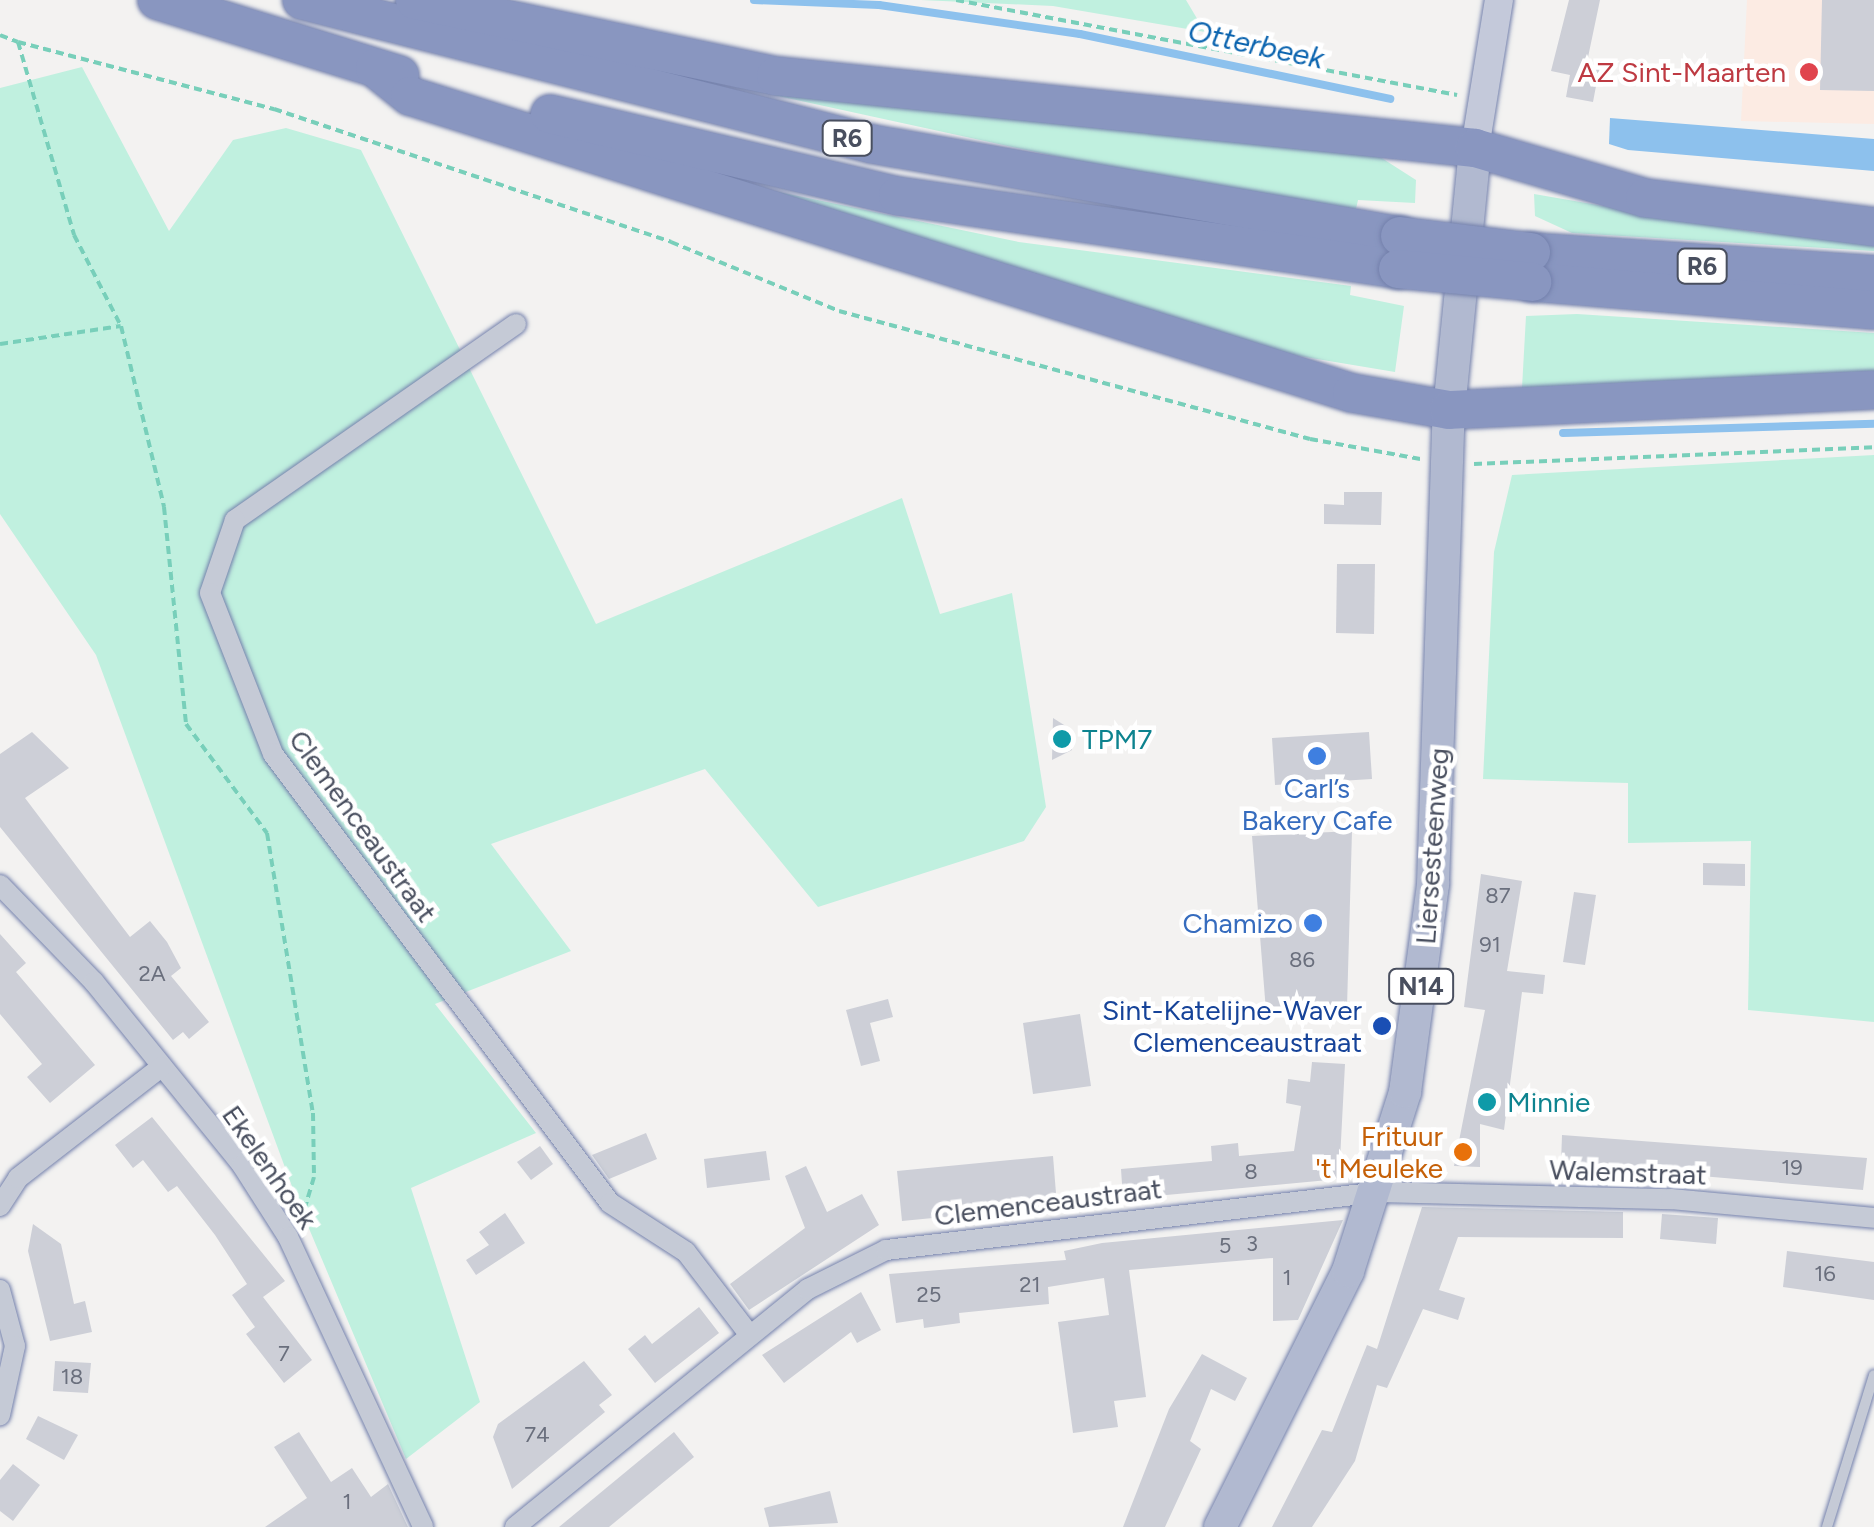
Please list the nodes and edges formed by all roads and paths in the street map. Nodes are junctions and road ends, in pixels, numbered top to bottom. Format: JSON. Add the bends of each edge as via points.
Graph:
{"nodes":[{"id":1,"x":157,"y":0,"type":"edge"},
{"id":2,"x":302,"y":0,"type":"edge"},
{"id":3,"x":414,"y":0,"type":"edge"},
{"id":4,"x":956,"y":0,"type":"edge"},
{"id":5,"x":1499,"y":0,"type":"edge"},
{"id":6,"x":0,"y":35,"type":"edge"},
{"id":7,"x":18,"y":42,"type":"junction"},
{"id":8,"x":376,"y":68,"type":"junction"},
{"id":9,"x":1482,"y":100,"type":"junction"},
{"id":10,"x":1475,"y":148,"type":"junction"},
{"id":11,"x":1874,"y":227,"type":"edge"},
{"id":12,"x":1399,"y":252,"type":"junction"},
{"id":13,"x":1532,"y":267,"type":"junction"},
{"id":14,"x":1874,"y":274,"type":"edge"},
{"id":15,"x":1874,"y":310,"type":"edge"},
{"id":16,"x":516,"y":324,"type":"dead end"},
{"id":17,"x":122,"y":326,"type":"junction"},
{"id":18,"x":0,"y":344,"type":"edge"},
{"id":19,"x":1874,"y":390,"type":"edge"},
{"id":20,"x":1449,"y":410,"type":"junction"},
{"id":21,"x":1874,"y":447,"type":"edge"},
{"id":22,"x":1447,"y":464,"type":"junction"},
{"id":23,"x":0,"y":885,"type":"edge"},
{"id":24,"x":161,"y":1067,"type":"junction"},
{"id":25,"x":1378,"y":1192,"type":"junction"},
{"id":26,"x":0,"y":1206,"type":"edge"},
{"id":27,"x":1874,"y":1218,"type":"edge"},
{"id":28,"x":288,"y":1236,"type":"junction"},
{"id":29,"x":0,"y":1290,"type":"edge"},
{"id":30,"x":748,"y":1334,"type":"junction"},
{"id":31,"x":1874,"y":1374,"type":"edge"},
{"id":32,"x":0,"y":1415,"type":"edge"},
{"id":33,"x":423,"y":1527,"type":"edge"},
{"id":34,"x":514,"y":1527,"type":"edge"},
{"id":35,"x":1220,"y":1527,"type":"edge"},
{"id":36,"x":1827,"y":1527,"type":"edge"}],
"edges":[{"from":1,"to":8,"type":"highway","number":"R6"},
{"from":2,"to":12,"type":"highway","number":"R6","via":[[872,144]]},
{"from":3,"to":10,"type":"highway","via":[[776,76]]},
{"from":4,"to":9,"type":"path"},
{"from":5,"to":9,"type":"main road","number":"N14"},
{"from":6,"to":7,"type":"path"},
{"from":7,"to":17,"type":"path","via":[[74,235]]},
{"from":7,"to":22,"type":"path","via":[[274,109],[914,333],[1310,439]]},
{"from":8,"to":12,"type":"highway","number":"R6","via":[[898,196]]},
{"from":8,"to":20,"type":"highway","via":[[410,96],[1352,393]]},
{"from":9,"to":10,"type":"main road","number":"N14"},
{"from":10,"to":11,"type":"highway","via":[[1645,198]]},
{"from":10,"to":20,"type":"main road","name":"Liersesteenweg","number":"N14"},
{"from":12,"to":13,"type":"highway","number":"R6","bridge":true},
{"from":13,"to":14,"type":"highway","number":"R6"},
{"from":13,"to":15,"type":"highway","number":"R6"},
{"from":16,"to":30,"type":"street","name":"Clemenceaustraat","via":[[235,520],[210,593],[273,754],[610,1203],[686,1252]]},
{"from":17,"to":18,"type":"path"},
{"from":17,"to":28,"type":"path","via":[[164,507],[186,724],[267,833],[288,945],[314,1177],[309,1212]]},
{"from":19,"to":20,"type":"highway"},
{"from":20,"to":22,"type":"main road","name":"Liersesteenweg","number":"N14"},
{"from":21,"to":22,"type":"path"},
{"from":22,"to":25,"type":"main road","name":"Liersesteenweg","number":"N14","via":[[1433,884],[1406,1092]]},
{"from":23,"to":24,"type":"street","name":"Ekelenhoek"},
{"from":24,"to":26,"type":"street","via":[[18,1178]]},
{"from":24,"to":28,"type":"street","name":"Ekelenhoek"},
{"from":25,"to":27,"type":"street","name":"Walemstraat","via":[[1671,1199]]},
{"from":25,"to":30,"type":"street","name":"Clemenceaustraat","via":[[886,1250],[817,1283]]},
{"from":25,"to":35,"type":"main road","name":"Liersesteenweg","number":"N14"},
{"from":28,"to":33,"type":"street","name":"Ekelenhoek"},
{"from":29,"to":32,"type":"street","via":[[15,1346]]},
{"from":30,"to":34,"type":"street","name":"Clemenceaustraat"},
{"from":31,"to":36,"type":"lane"}]}
